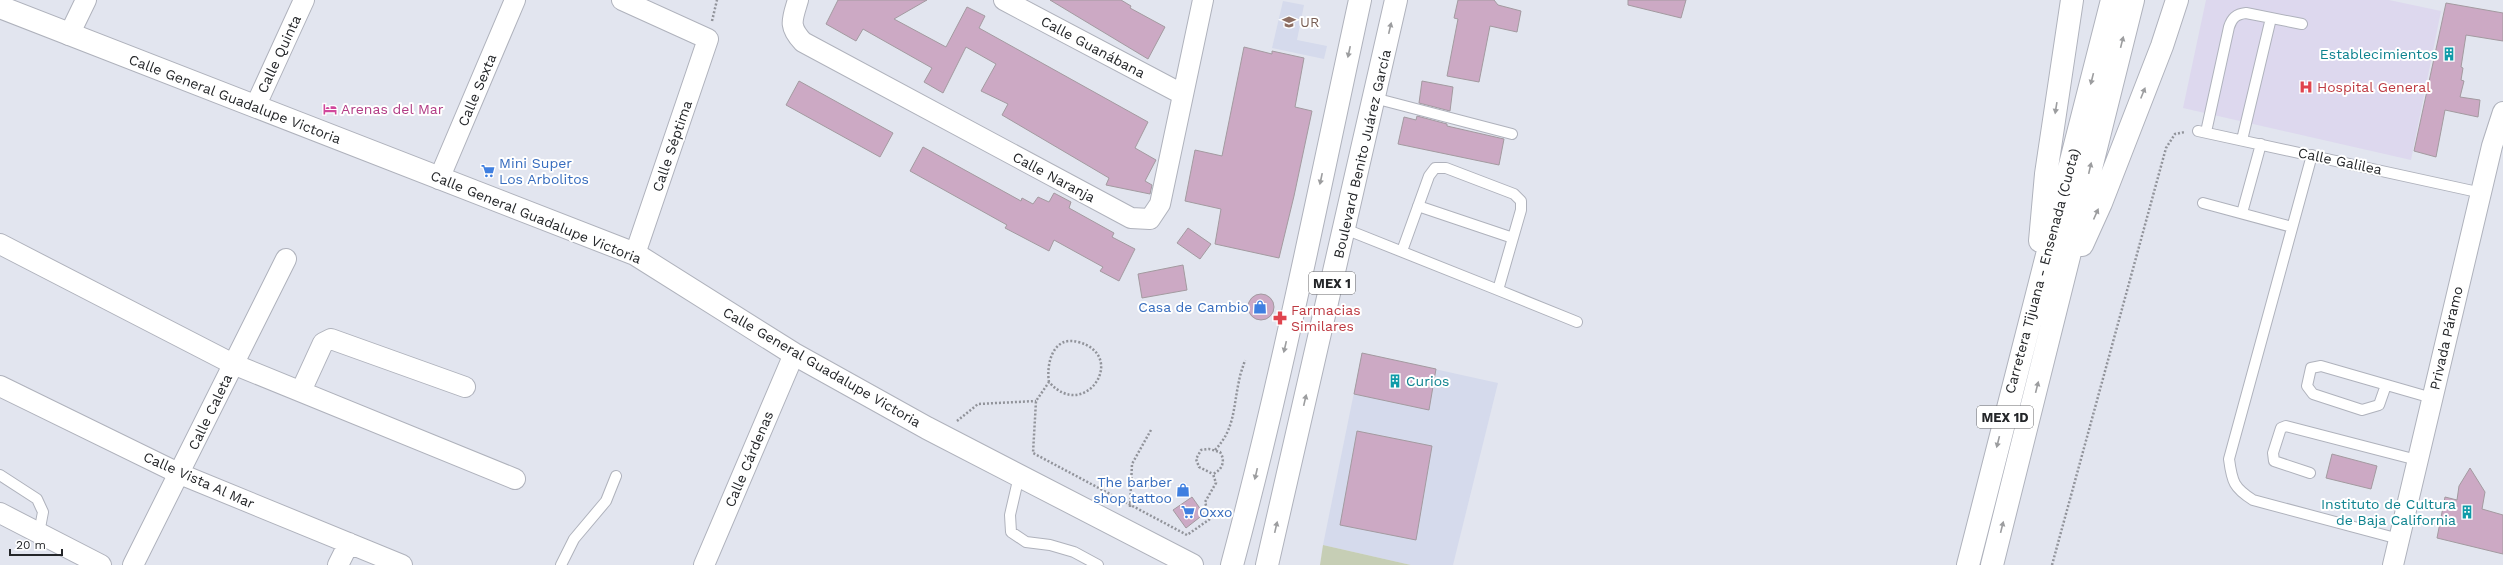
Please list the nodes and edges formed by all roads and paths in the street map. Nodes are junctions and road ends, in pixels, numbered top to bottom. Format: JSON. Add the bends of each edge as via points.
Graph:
{"nodes":[{"id":1,"x":86,"y":0,"type":"edge"},
{"id":2,"x":304,"y":0,"type":"edge"},
{"id":3,"x":515,"y":0,"type":"edge"},
{"id":4,"x":622,"y":0,"type":"edge"},
{"id":5,"x":798,"y":0,"type":"edge"},
{"id":6,"x":1004,"y":0,"type":"edge"},
{"id":7,"x":1203,"y":0,"type":"edge"},
{"id":8,"x":1360,"y":0,"type":"edge"},
{"id":9,"x":1396,"y":0,"type":"edge"},
{"id":10,"x":2072,"y":0,"type":"edge"},
{"id":11,"x":2079,"y":0,"type":"edge"},
{"id":12,"x":2112,"y":0,"type":"edge"},
{"id":13,"x":2133,"y":0,"type":"edge"},
{"id":14,"x":2169,"y":0,"type":"edge"},
{"id":15,"x":2177,"y":0,"type":"edge"},
{"id":16,"x":0,"y":7,"type":"edge"},
{"id":17,"x":2271,"y":18,"type":"junction"},
{"id":18,"x":2302,"y":24,"type":"dead end"},
{"id":19,"x":70,"y":35,"type":"junction"},
{"id":20,"x":2162,"y":46,"type":"junction"},
{"id":21,"x":2062,"y":66,"type":"junction"},
{"id":22,"x":1182,"y":94,"type":"junction"},
{"id":23,"x":1374,"y":98,"type":"junction"},
{"id":24,"x":255,"y":107,"type":"junction"},
{"id":25,"x":2503,"y":112,"type":"edge"},
{"id":26,"x":2202,"y":132,"type":"junction"},
{"id":27,"x":1512,"y":134,"type":"dead end"},
{"id":28,"x":2242,"y":140,"type":"junction"},
{"id":29,"x":2262,"y":144,"type":"junction"},
{"id":30,"x":2312,"y":155,"type":"junction"},
{"id":31,"x":439,"y":179,"type":"junction"},
{"id":32,"x":2482,"y":192,"type":"junction"},
{"id":33,"x":2203,"y":203,"type":"dead end"},
{"id":34,"x":1418,"y":206,"type":"junction"},
{"id":35,"x":2242,"y":213,"type":"junction"},
{"id":36,"x":2292,"y":227,"type":"junction"},
{"id":37,"x":1345,"y":229,"type":"junction"},
{"id":38,"x":1513,"y":238,"type":"junction"},
{"id":39,"x":0,"y":244,"type":"edge"},
{"id":40,"x":1402,"y":251,"type":"junction"},
{"id":41,"x":635,"y":254,"type":"junction"},
{"id":42,"x":286,"y":259,"type":"dead end"},
{"id":43,"x":2042,"y":268,"type":"junction"},
{"id":44,"x":2065,"y":274,"type":"junction"},
{"id":45,"x":1498,"y":290,"type":"junction"},
{"id":46,"x":1577,"y":322,"type":"dead end"},
{"id":47,"x":794,"y":354,"type":"junction"},
{"id":48,"x":1245,"y":360,"type":"dead end"},
{"id":49,"x":233,"y":364,"type":"junction"},
{"id":50,"x":1049,"y":382,"type":"junction"},
{"id":51,"x":2386,"y":385,"type":"junction"},
{"id":52,"x":0,"y":386,"type":"edge"},
{"id":53,"x":465,"y":387,"type":"dead end"},
{"id":54,"x":301,"y":392,"type":"junction"},
{"id":55,"x":2432,"y":398,"type":"junction"},
{"id":56,"x":1036,"y":401,"type":"junction"},
{"id":57,"x":927,"y":428,"type":"junction"},
{"id":58,"x":1151,"y":430,"type":"dead end"},
{"id":59,"x":1215,"y":450,"type":"junction"},
{"id":60,"x":2417,"y":460,"type":"junction"},
{"id":61,"x":2310,"y":473,"type":"dead end"},
{"id":62,"x":180,"y":474,"type":"junction"},
{"id":63,"x":1213,"y":474,"type":"junction"},
{"id":64,"x":0,"y":475,"type":"edge"},
{"id":65,"x":616,"y":476,"type":"dead end"},
{"id":66,"x":1019,"y":476,"type":"junction"},
{"id":67,"x":515,"y":479,"type":"dead end"},
{"id":68,"x":1130,"y":506,"type":"junction"},
{"id":69,"x":0,"y":513,"type":"edge"},
{"id":70,"x":39,"y":533,"type":"junction"},
{"id":71,"x":1127,"y":533,"type":"junction"},
{"id":72,"x":2399,"y":539,"type":"junction"},
{"id":73,"x":349,"y":543,"type":"junction"},
{"id":74,"x":101,"y":565,"type":"edge"},
{"id":75,"x":133,"y":565,"type":"edge"},
{"id":76,"x":338,"y":565,"type":"edge"},
{"id":77,"x":402,"y":565,"type":"edge"},
{"id":78,"x":561,"y":565,"type":"edge"},
{"id":79,"x":704,"y":565,"type":"edge"},
{"id":80,"x":1098,"y":565,"type":"edge"},
{"id":81,"x":1192,"y":565,"type":"edge"},
{"id":82,"x":1232,"y":565,"type":"edge"},
{"id":83,"x":1267,"y":565,"type":"edge"},
{"id":84,"x":1968,"y":565,"type":"edge"},
{"id":85,"x":1992,"y":565,"type":"edge"},
{"id":86,"x":2052,"y":565,"type":"edge"},
{"id":87,"x":2393,"y":565,"type":"edge"}],
"edges":[{"from":1,"to":19,"type":"street"},
{"from":2,"to":24,"type":"street","name":"Calle Quinta"},
{"from":3,"to":31,"type":"street","name":"Calle Sexta"},
{"from":4,"to":41,"type":"street","name":"Calle Séptima","via":[[708,39]]},
{"from":5,"to":22,"type":"street","name":"Calle Naranja","via":[[792,20],[793,32],[803,42],[1131,218],[1150,219],[1160,204]]},
{"from":6,"to":22,"type":"street","name":"Calle Guanábana"},
{"from":7,"to":22,"type":"street","name":"Calle Naranja"},
{"from":8,"to":82,"type":"main road","number":"MEX 1","one_way":true,"via":[[1287,336]]},
{"from":23,"to":9,"type":"main road","name":"Boulevard Benito Juárez García","number":"MEX 1","one_way":true},
{"from":10,"to":21,"type":"main road"},
{"from":11,"to":21,"type":"main road"},
{"from":12,"to":43,"type":"main road","name":"Carretera Tijuana - Ensenada (Cuota)","number":"MEX 1D","one_way":true},
{"from":44,"to":13,"type":"main road","name":"Carretera Tijuana - Ensenada (Cuota)","number":"MEX 1D","one_way":true},
{"from":14,"to":20,"type":"main road"},
{"from":15,"to":20,"type":"main road"},
{"from":16,"to":19,"type":"main road","name":"Calle General Guadalupe Victoria"},
{"from":17,"to":18,"type":"lane"},
{"from":17,"to":26,"type":"lane","via":[[2239,14],[2231,22]]},
{"from":17,"to":28,"type":"lane"},
{"from":19,"to":24,"type":"main road","name":"Calle General Guadalupe Victoria"},
{"from":44,"to":20,"type":"main road","one_way":true,"via":[[2084,241],[2101,202]]},
{"from":21,"to":43,"type":"main road","one_way":true,"via":[[2043,199],[2040,245]]},
{"from":23,"to":27,"type":"lane"},
{"from":23,"to":37,"type":"main road","name":"Boulevard Benito Juárez García","number":"MEX 1"},
{"from":24,"to":31,"type":"main road","name":"Calle General Guadalupe Victoria"},
{"from":25,"to":32,"type":"street","name":"Privada Páramo"},
{"from":26,"to":28,"type":"lane","name":"Calle Galilea"},
{"from":26,"to":86,"type":"path","via":[[2175,134],[2166,148]]},
{"from":28,"to":29,"type":"lane","name":"Calle Galilea"},
{"from":29,"to":30,"type":"lane","name":"Calle Galilea"},
{"from":29,"to":35,"type":"lane"},
{"from":30,"to":32,"type":"lane","name":"Calle Galilea"},
{"from":30,"to":36,"type":"lane"},
{"from":31,"to":41,"type":"main road","name":"Calle General Guadalupe Victoria"},
{"from":32,"to":55,"type":"street","name":"Privada Páramo"},
{"from":33,"to":35,"type":"lane"},
{"from":34,"to":38,"type":"lane"},
{"from":34,"to":38,"type":"lane","via":[[1431,171],[1446,168],[1518,196],[1522,205]]},
{"from":34,"to":40,"type":"lane"},
{"from":35,"to":36,"type":"lane"},
{"from":36,"to":72,"type":"lane","via":[[2229,459],[2232,478],[2238,490],[2253,500]]},
{"from":37,"to":40,"type":"lane"},
{"from":83,"to":37,"type":"main road","name":"Boulevard Benito Juárez García","number":"MEX 1","one_way":true},
{"from":38,"to":45,"type":"lane"},
{"from":39,"to":49,"type":"street"},
{"from":40,"to":45,"type":"lane"},
{"from":41,"to":47,"type":"main road","name":"Calle General Guadalupe Victoria"},
{"from":42,"to":49,"type":"street","name":"Calle Caleta"},
{"from":43,"to":84,"type":"main road","name":"Carretera Tijuana - Ensenada (Cuota)","number":"MEX 1D","one_way":true},
{"from":85,"to":44,"type":"main road","name":"Carretera Tijuana - Ensenada (Cuota)","number":"MEX 1D","one_way":true},
{"from":45,"to":46,"type":"lane"},
{"from":47,"to":57,"type":"main road","name":"Calle General Guadalupe Victoria"},
{"from":47,"to":79,"type":"street","name":"Calle Cárdenas"},
{"from":48,"to":59,"type":"path","via":[[1239,379],[1232,424],[1226,438]]},
{"from":49,"to":54,"type":"street"},
{"from":49,"to":62,"type":"street","name":"Calle Caleta"},
{"from":50,"to":50,"type":"path","via":[[1066,394],[1084,393],[1099,380],[1102,368],[1100,358],[1085,344],[1065,342],[1056,347],[1048,362]]},
{"from":50,"to":56,"type":"path"},
{"from":51,"to":51,"type":"lane","via":[[2316,366],[2311,368],[2307,380],[2307,386],[2313,394],[2362,410],[2379,405]]},
{"from":51,"to":55,"type":"lane"},
{"from":52,"to":62,"type":"street","name":"Calle Vista Al Mar"},
{"from":53,"to":54,"type":"street","via":[[331,339],[323,343]]},
{"from":54,"to":67,"type":"street"},
{"from":55,"to":60,"type":"street","name":"Privada Páramo"},
{"from":56,"to":57,"type":"path","via":[[978,404],[951,426]]},
{"from":56,"to":68,"type":"path","via":[[1033,453]]},
{"from":57,"to":66,"type":"main road","name":"Calle General Guadalupe Victoria"},
{"from":58,"to":68,"type":"path","via":[[1132,464]]},
{"from":59,"to":63,"type":"path","via":[[1223,457],[1223,462],[1222,468]]},
{"from":59,"to":63,"type":"path","via":[[1201,450],[1196,460],[1199,467]]},
{"from":60,"to":61,"type":"lane","via":[[2286,426],[2281,428],[2273,453],[2274,461]]},
{"from":60,"to":72,"type":"street","name":"Privada Páramo"},
{"from":62,"to":73,"type":"street","name":"Calle Vista Al Mar"},
{"from":62,"to":75,"type":"street","name":"Calle Caleta"},
{"from":63,"to":68,"type":"path","via":[[1216,483],[1205,502],[1210,519],[1187,535]]},
{"from":64,"to":70,"type":"lane","via":[[37,499],[43,512]]},
{"from":65,"to":78,"type":"lane","via":[[606,501],[574,539]]},
{"from":66,"to":71,"type":"main road","name":"Calle General Guadalupe Victoria"},
{"from":66,"to":80,"type":"lane","via":[[1010,515],[1010,532],[1026,542],[1050,544],[1074,552]]},
{"from":68,"to":71,"type":"path"},
{"from":69,"to":70,"type":"street"},
{"from":70,"to":74,"type":"street"},
{"from":71,"to":81,"type":"main road","name":"Calle General Guadalupe Victoria"},
{"from":72,"to":87,"type":"street","name":"Privada Páramo"},
{"from":73,"to":76,"type":"street"},
{"from":73,"to":77,"type":"street","name":"Calle Vista Al Mar"}]}
